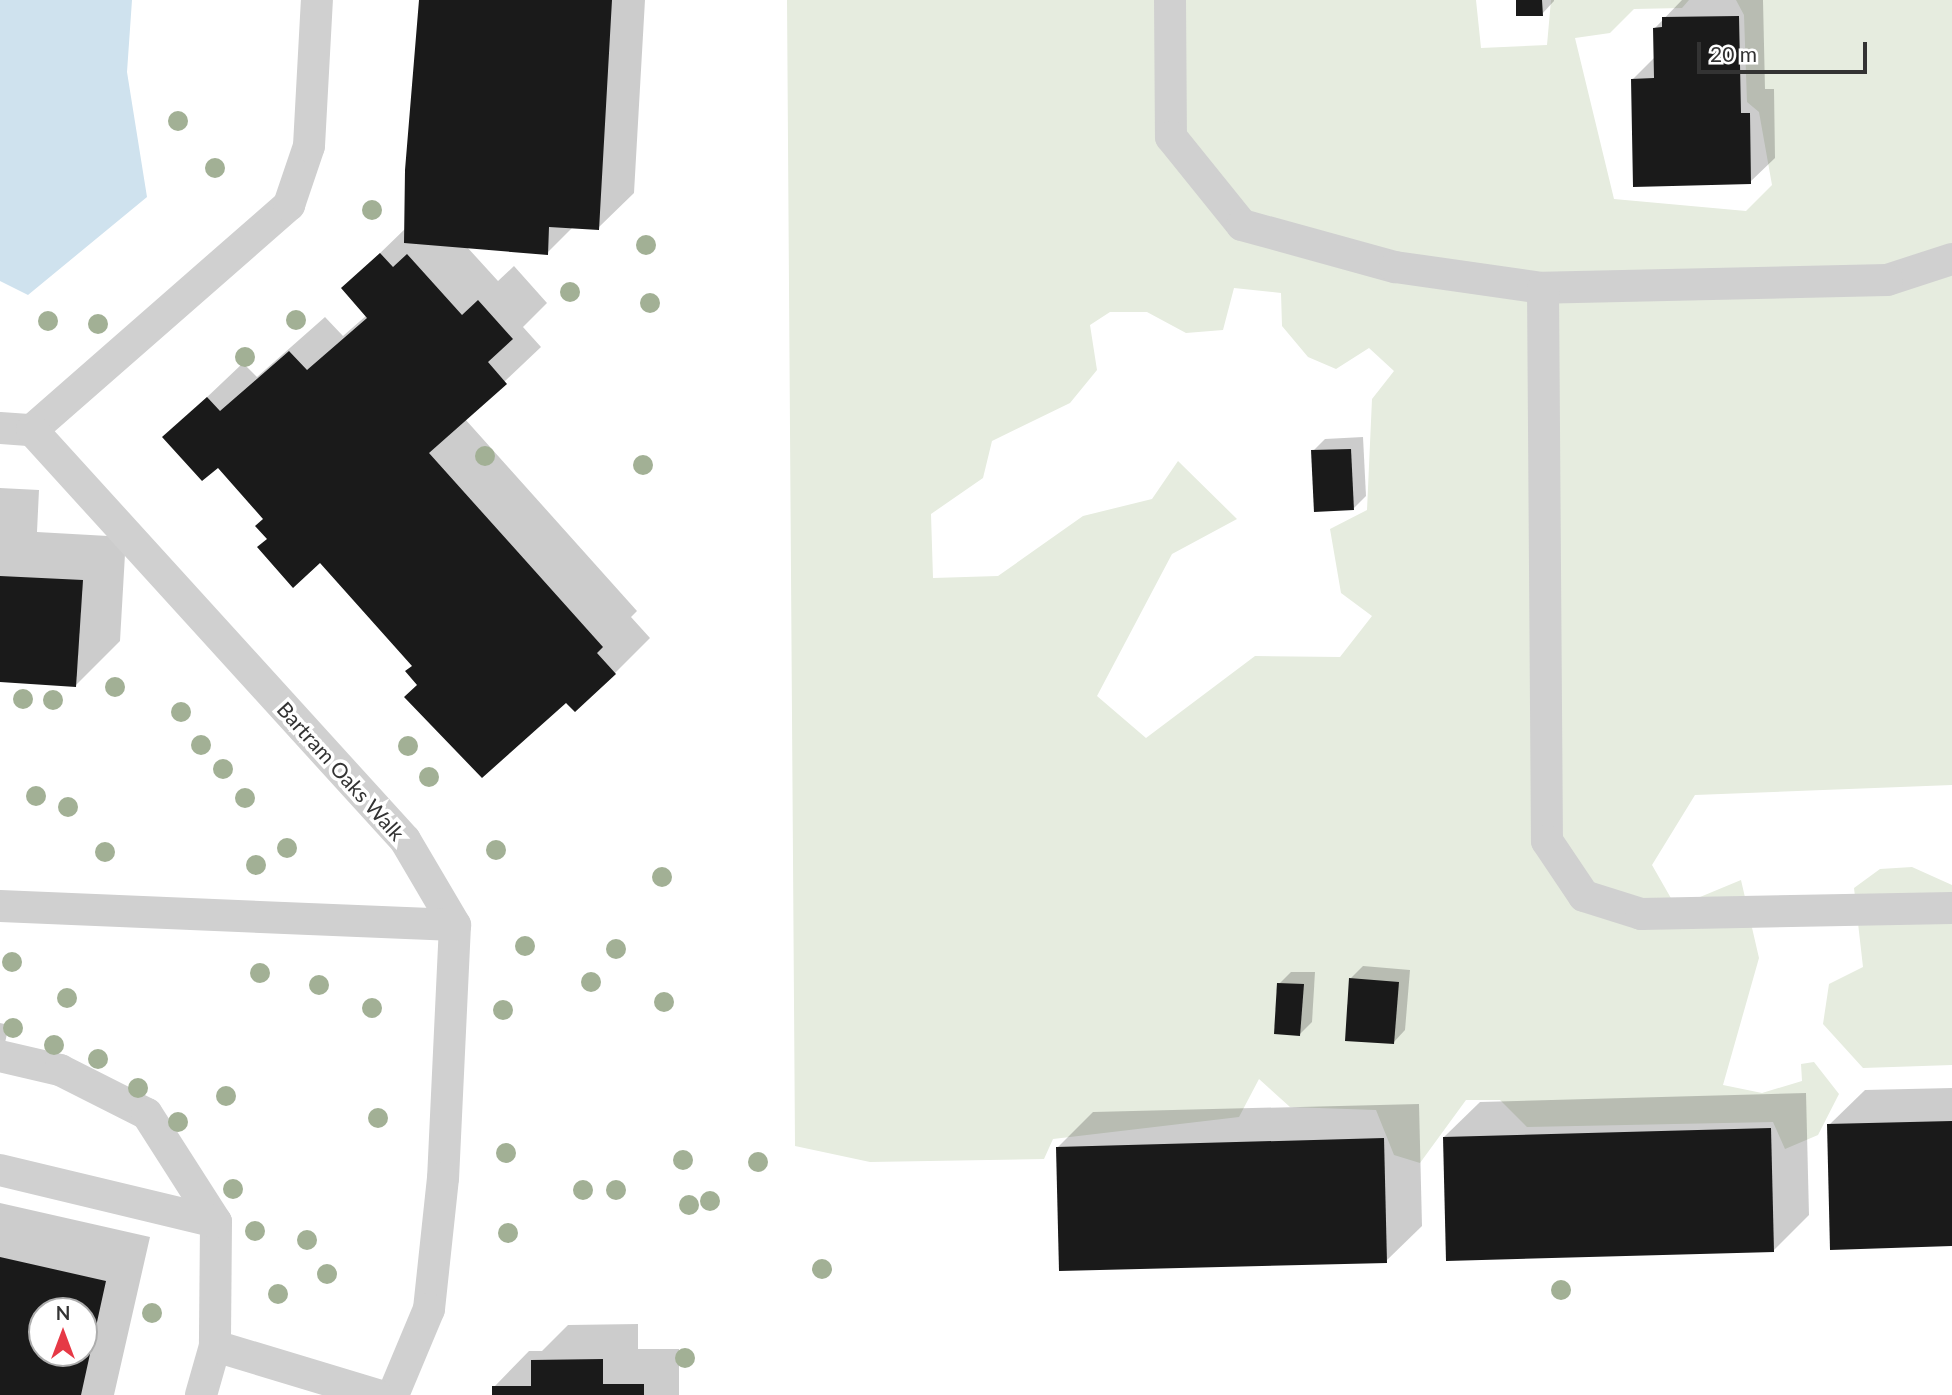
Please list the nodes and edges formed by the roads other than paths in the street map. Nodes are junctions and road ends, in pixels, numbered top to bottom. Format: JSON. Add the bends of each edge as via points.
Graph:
{"nodes":[{"id":1,"x":317,"y":0,"type":"edge"},
{"id":2,"x":1170,"y":0,"type":"edge"},
{"id":3,"x":1952,"y":259,"type":"edge"},
{"id":4,"x":1543,"y":288,"type":"junction"},
{"id":5,"x":0,"y":428,"type":"edge"},
{"id":6,"x":32,"y":430,"type":"junction"},
{"id":7,"x":0,"y":906,"type":"edge"},
{"id":8,"x":1952,"y":908,"type":"edge"},
{"id":9,"x":455,"y":925,"type":"junction"},
{"id":10,"x":0,"y":1056,"type":"edge"},
{"id":11,"x":0,"y":1170,"type":"edge"},
{"id":12,"x":216,"y":1222,"type":"junction"},
{"id":13,"x":215,"y":1346,"type":"junction"},
{"id":14,"x":201,"y":1395,"type":"edge"},
{"id":15,"x":377,"y":1395,"type":"edge"},
{"id":16,"x":393,"y":1395,"type":"edge"}],
"edges":[{"from":1,"to":6,"type":"lane","via":[[309,146],[289,205]]},
{"from":2,"to":4,"type":"lane","via":[[1171,137],[1242,225],[1395,267]]},
{"from":3,"to":4,"type":"lane","via":[[1887,280]]},
{"from":4,"to":8,"type":"lane","via":[[1547,841],[1584,896],[1641,914]]},
{"from":5,"to":6,"type":"lane"},
{"from":6,"to":9,"type":"lane","name":"Bartram Oaks Walk","via":[[405,840]]},
{"from":7,"to":9,"type":"lane"},
{"from":9,"to":16,"type":"lane","via":[[443,1178],[429,1309]]},
{"from":10,"to":12,"type":"lane","via":[[60,1070],[147,1114]]},
{"from":11,"to":12,"type":"lane"},
{"from":12,"to":13,"type":"lane"},
{"from":13,"to":14,"type":"lane"},
{"from":13,"to":15,"type":"lane"}]}
